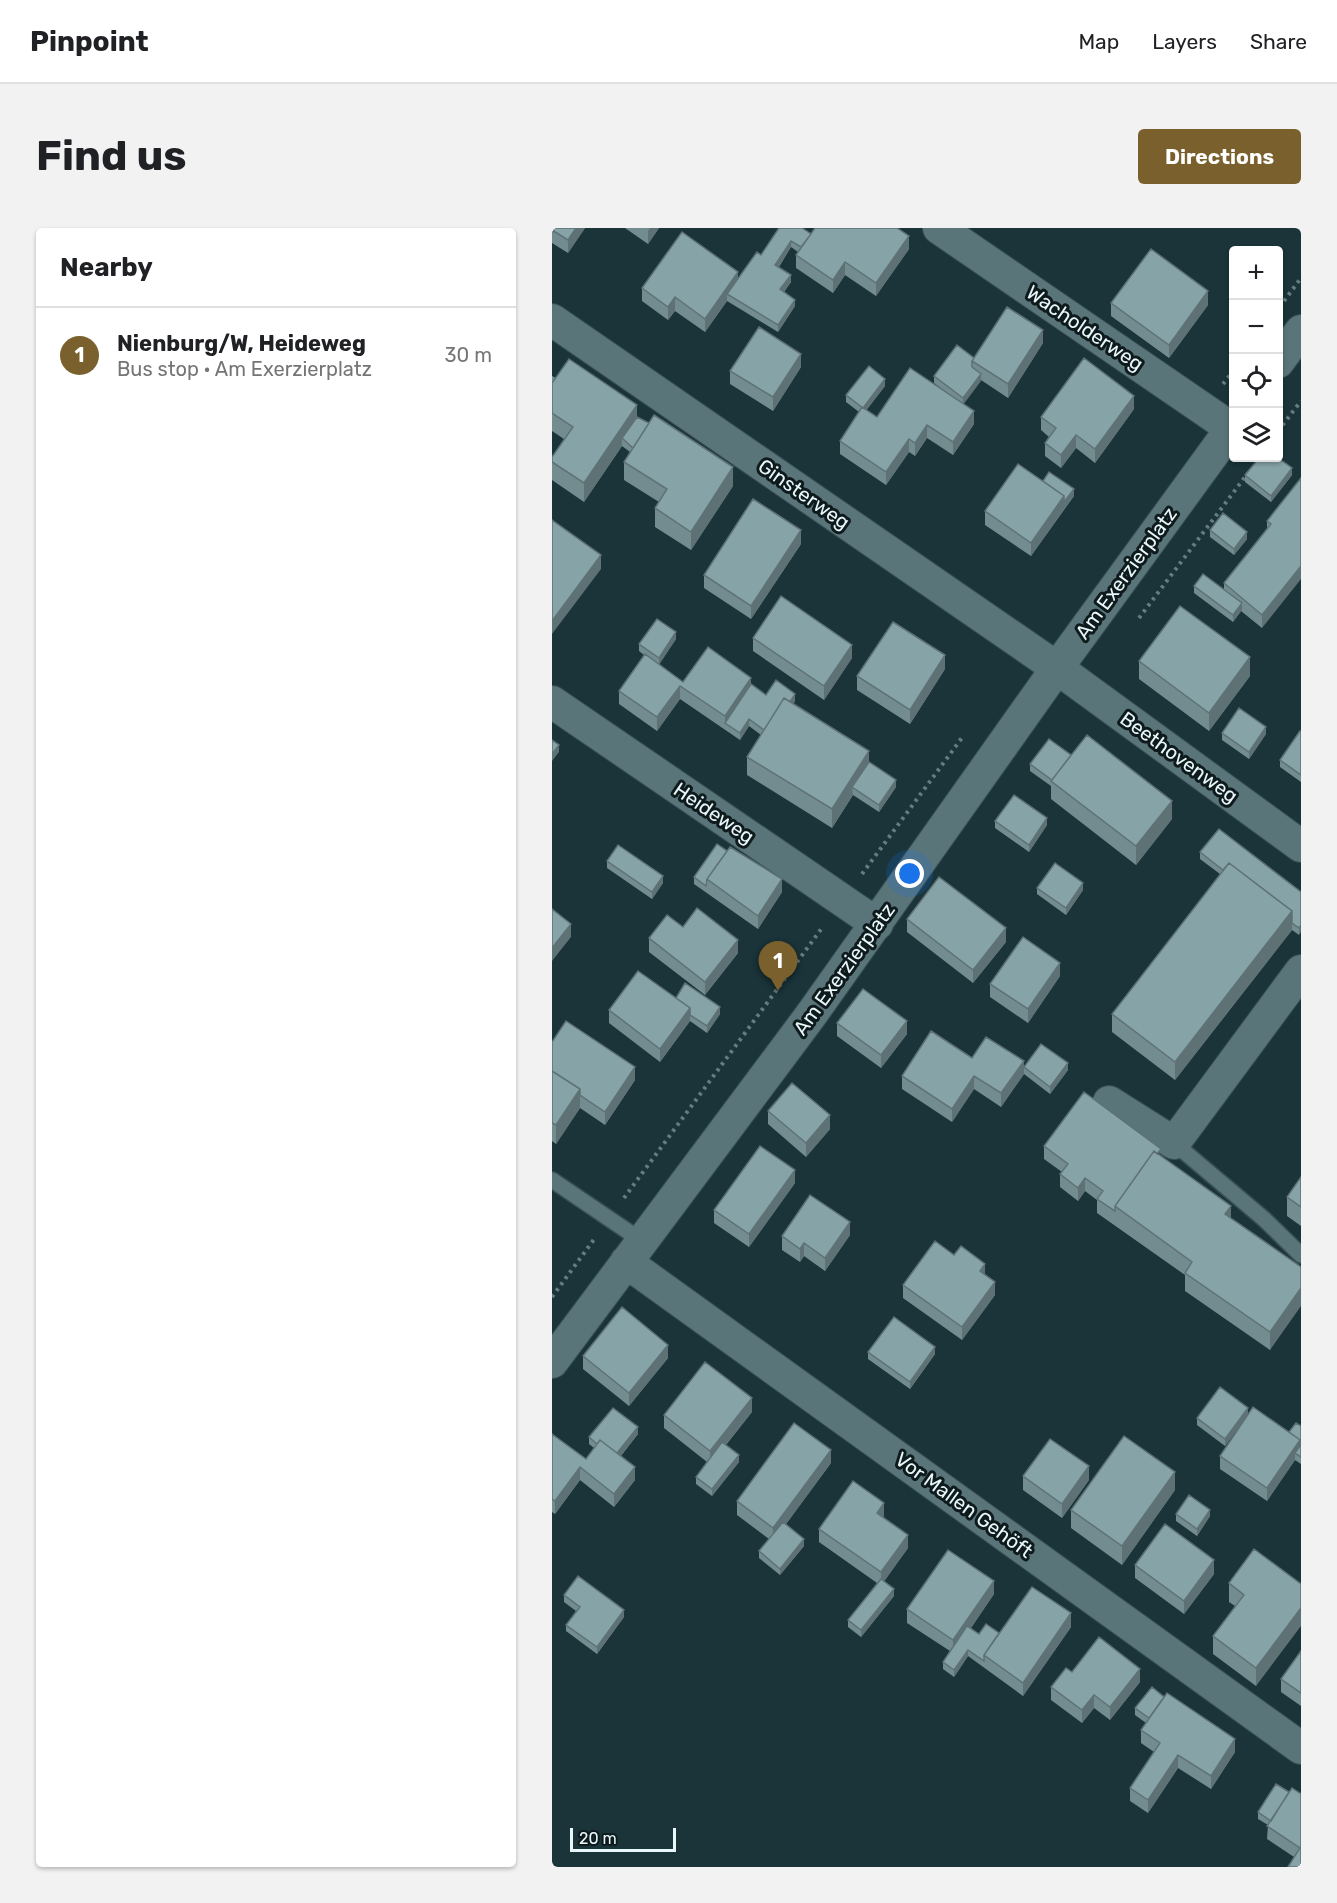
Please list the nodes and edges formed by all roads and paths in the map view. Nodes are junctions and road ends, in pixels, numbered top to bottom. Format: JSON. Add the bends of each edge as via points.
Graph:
{"nodes":[{"id":1,"x":939,"y":228,"type":"edge"},
{"id":2,"x":1301,"y":278,"type":"edge"},
{"id":3,"x":1283,"y":302,"type":"edge"},
{"id":4,"x":552,"y":321,"type":"edge"},
{"id":5,"x":1301,"y":331,"type":"edge"},
{"id":6,"x":1283,"y":355,"type":"edge"},
{"id":7,"x":1229,"y":376,"type":"edge"},
{"id":8,"x":1301,"y":401,"type":"edge"},
{"id":9,"x":1204,"y":410,"type":"junction"},
{"id":10,"x":1229,"y":424,"type":"edge"},
{"id":11,"x":1283,"y":424,"type":"edge"},
{"id":12,"x":1229,"y":430,"type":"edge"},
{"id":13,"x":1252,"y":467,"type":"edge"},
{"id":14,"x":1135,"y":624,"type":"dead end"},
{"id":15,"x":1057,"y":668,"type":"junction"},
{"id":16,"x":552,"y":702,"type":"edge"},
{"id":17,"x":966,"y":732,"type":"dead end"},
{"id":18,"x":1301,"y":846,"type":"edge"},
{"id":19,"x":842,"y":900,"type":"junction"},
{"id":20,"x":877,"y":924,"type":"junction"},
{"id":21,"x":1301,"y":971,"type":"edge"},
{"id":22,"x":1109,"y":1102,"type":"dead end"},
{"id":23,"x":1174,"y":1143,"type":"junction"},
{"id":24,"x":552,"y":1180,"type":"edge"},
{"id":25,"x":609,"y":1219,"type":"junction"},
{"id":26,"x":634,"y":1251,"type":"junction"},
{"id":27,"x":1301,"y":1255,"type":"edge"},
{"id":28,"x":552,"y":1297,"type":"edge"},
{"id":29,"x":552,"y":1362,"type":"edge"},
{"id":30,"x":1301,"y":1748,"type":"edge"}],
"edges":[{"from":1,"to":9,"type":"street","name":"Wacholderweg"},
{"from":2,"to":3,"type":"path"},
{"from":4,"to":15,"type":"street","name":"Ginsterweg"},
{"from":5,"to":6,"type":"street"},
{"from":7,"to":9,"type":"path"},
{"from":8,"to":11,"type":"path"},
{"from":9,"to":10,"type":"street","name":"Wacholderweg"},
{"from":12,"to":15,"type":"street","name":"Am Exerzierplatz"},
{"from":13,"to":14,"type":"path"},
{"from":15,"to":18,"type":"street","name":"Beethovenweg"},
{"from":15,"to":20,"type":"street","name":"Am Exerzierplatz"},
{"from":16,"to":19,"type":"street","name":"Heideweg"},
{"from":17,"to":19,"type":"path"},
{"from":19,"to":20,"type":"street","name":"Heideweg"},
{"from":19,"to":25,"type":"path"},
{"from":20,"to":26,"type":"street","name":"Am Exerzierplatz"},
{"from":21,"to":23,"type":"street"},
{"from":22,"to":23,"type":"street"},
{"from":23,"to":27,"type":"lane"},
{"from":24,"to":25,"type":"lane"},
{"from":25,"to":26,"type":"lane"},
{"from":25,"to":28,"type":"path"},
{"from":26,"to":29,"type":"street","name":"Am Exerzierplatz"},
{"from":26,"to":30,"type":"street","name":"Vor Mallen Gehöft"}]}
